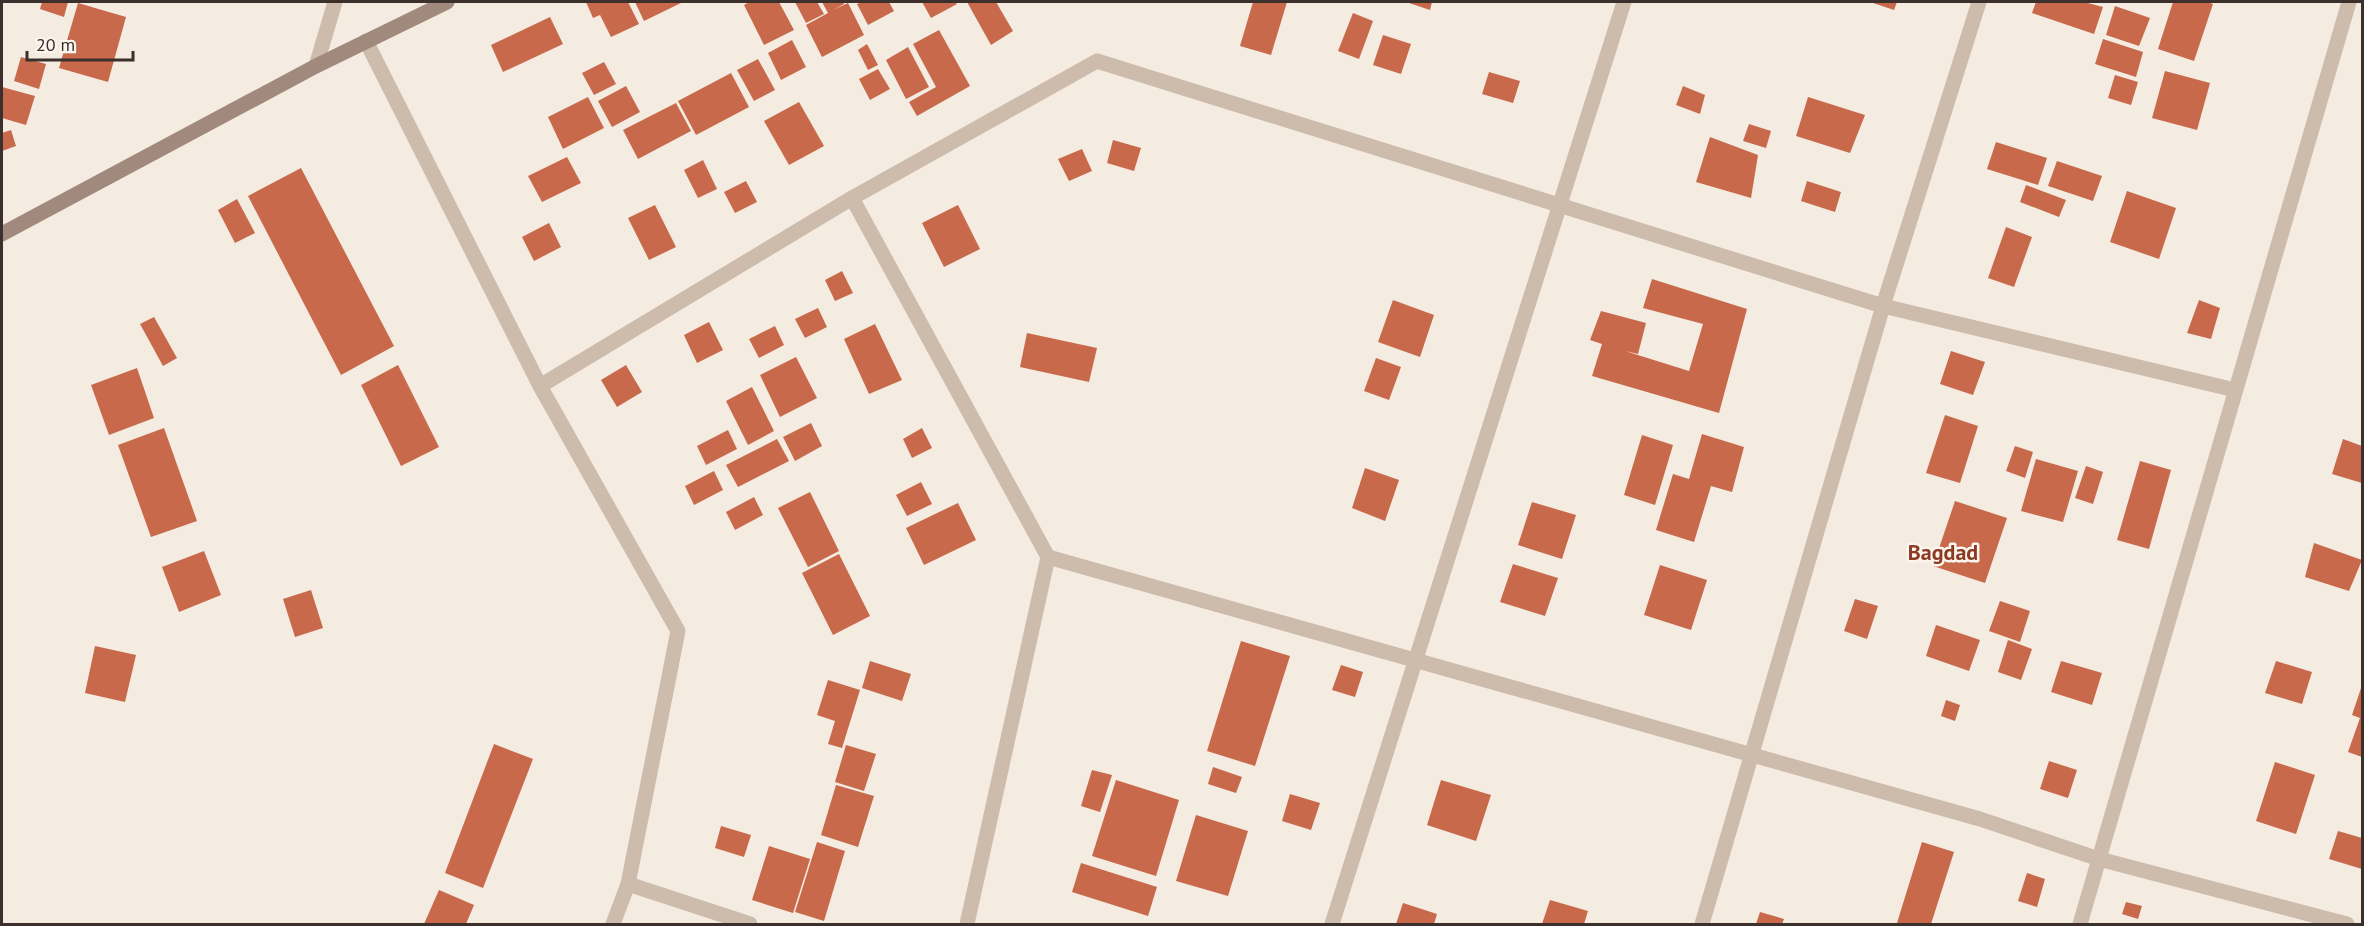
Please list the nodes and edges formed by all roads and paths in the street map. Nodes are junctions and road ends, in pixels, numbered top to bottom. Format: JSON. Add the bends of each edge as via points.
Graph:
{"nodes":[{"id":1,"x":335,"y":2,"type":"edge"},
{"id":2,"x":447,"y":2,"type":"edge"},
{"id":3,"x":1624,"y":2,"type":"edge"},
{"id":4,"x":1979,"y":2,"type":"edge"},
{"id":5,"x":2349,"y":2,"type":"edge"},
{"id":6,"x":366,"y":41,"type":"junction"},
{"id":7,"x":316,"y":66,"type":"junction"},
{"id":8,"x":852,"y":198,"type":"junction"},
{"id":9,"x":1559,"y":205,"type":"junction"},
{"id":10,"x":2,"y":234,"type":"edge"},
{"id":11,"x":1883,"y":306,"type":"junction"},
{"id":12,"x":540,"y":386,"type":"junction"},
{"id":13,"x":2235,"y":390,"type":"junction"},
{"id":14,"x":1048,"y":557,"type":"junction"},
{"id":15,"x":1416,"y":660,"type":"junction"},
{"id":16,"x":1753,"y":755,"type":"junction"},
{"id":17,"x":2098,"y":859,"type":"junction"},
{"id":18,"x":628,"y":884,"type":"junction"},
{"id":19,"x":613,"y":924,"type":"edge"},
{"id":20,"x":750,"y":924,"type":"edge"},
{"id":21,"x":967,"y":924,"type":"edge"},
{"id":22,"x":1332,"y":924,"type":"edge"},
{"id":23,"x":1702,"y":924,"type":"edge"},
{"id":24,"x":2080,"y":924,"type":"edge"},
{"id":25,"x":2347,"y":924,"type":"edge"}],
"edges":[{"from":1,"to":7,"type":"street"},
{"from":2,"to":6,"type":"main road"},
{"from":3,"to":9,"type":"street"},
{"from":4,"to":11,"type":"street"},
{"from":5,"to":13,"type":"street"},
{"from":6,"to":7,"type":"main road"},
{"from":6,"to":12,"type":"street"},
{"from":7,"to":10,"type":"main road"},
{"from":8,"to":9,"type":"street","via":[[1097,61]]},
{"from":8,"to":12,"type":"street"},
{"from":8,"to":14,"type":"street"},
{"from":9,"to":11,"type":"street"},
{"from":9,"to":15,"type":"street"},
{"from":11,"to":13,"type":"street"},
{"from":11,"to":16,"type":"street"},
{"from":12,"to":18,"type":"street","via":[[678,631]]},
{"from":13,"to":17,"type":"street"},
{"from":14,"to":15,"type":"street"},
{"from":14,"to":21,"type":"street"},
{"from":15,"to":16,"type":"street"},
{"from":15,"to":22,"type":"street"},
{"from":16,"to":17,"type":"street","via":[[1980,819]]},
{"from":16,"to":23,"type":"street"},
{"from":17,"to":24,"type":"street"},
{"from":17,"to":25,"type":"street"},
{"from":18,"to":19,"type":"street"},
{"from":18,"to":20,"type":"street"}]}
